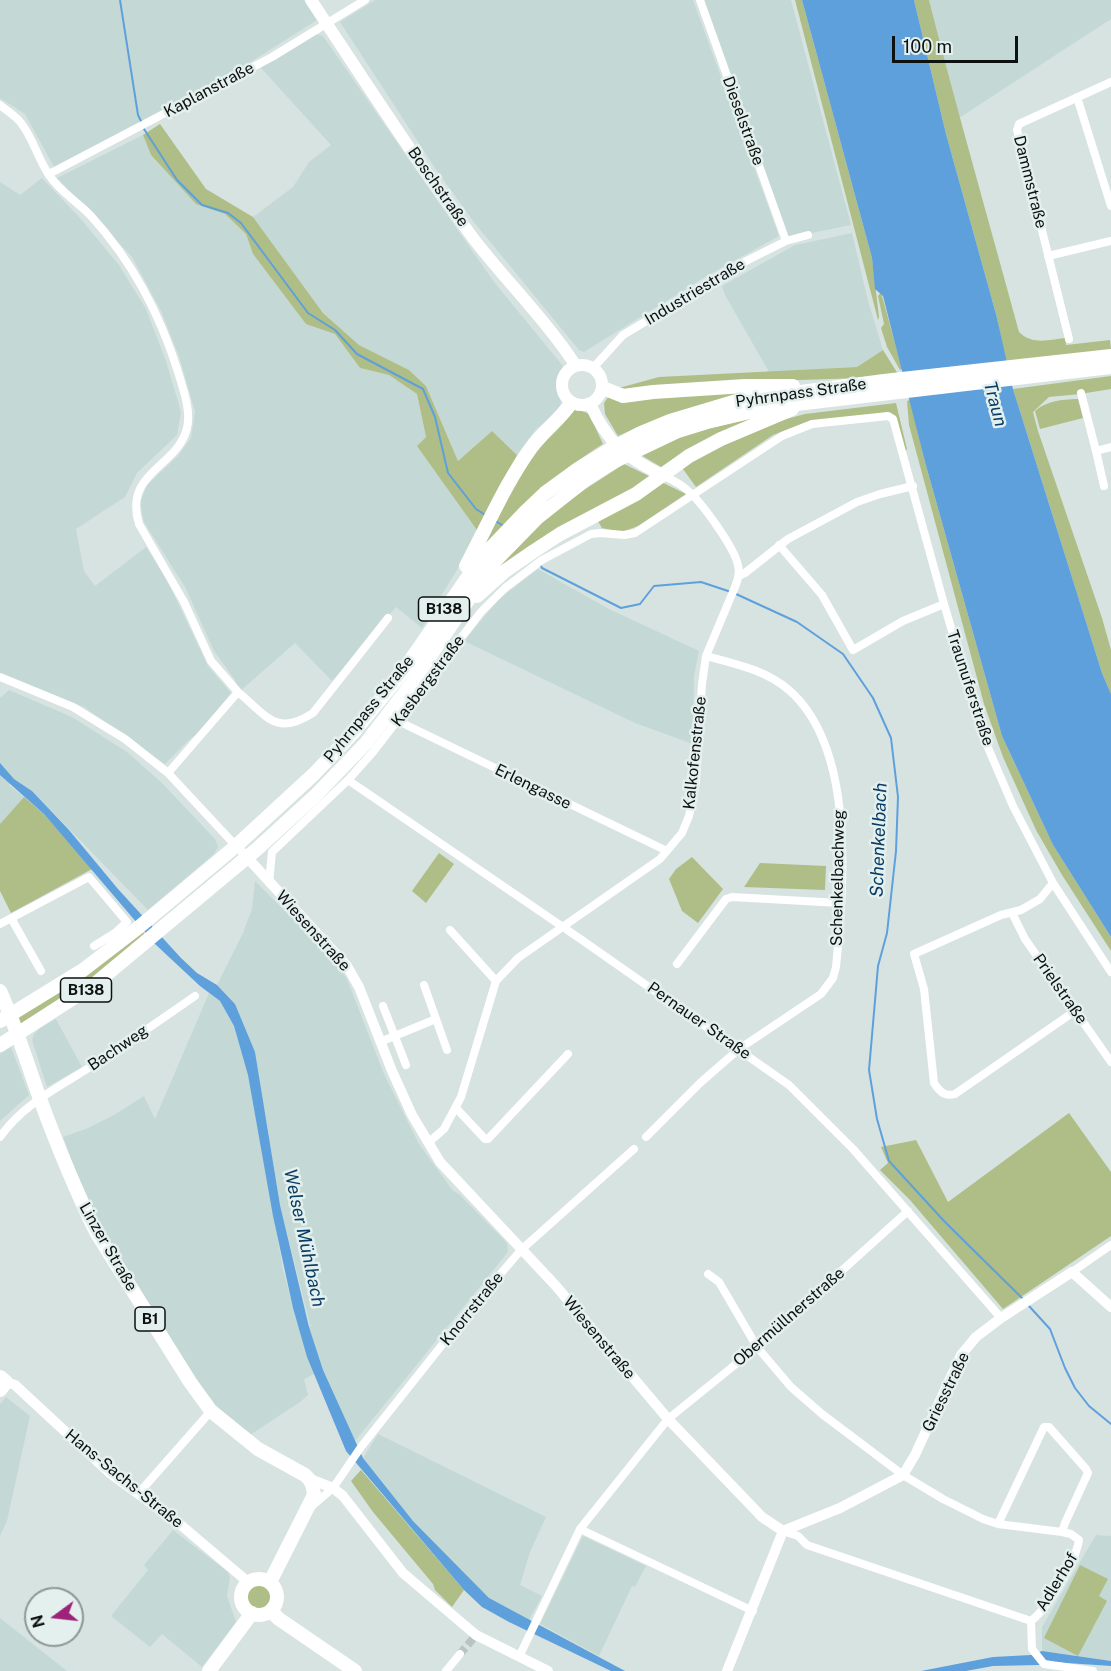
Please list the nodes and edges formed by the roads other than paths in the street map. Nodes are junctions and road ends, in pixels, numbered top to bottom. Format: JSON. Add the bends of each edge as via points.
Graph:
{"nodes":[{"id":1,"x":311,"y":0,"type":"edge"},
{"id":2,"x":365,"y":0,"type":"edge"},
{"id":3,"x":700,"y":0,"type":"edge"},
{"id":4,"x":327,"y":23,"type":"junction"},
{"id":5,"x":1111,"y":82,"type":"edge"},
{"id":6,"x":1077,"y":97,"type":"junction"},
{"id":7,"x":0,"y":105,"type":"edge"},
{"id":8,"x":49,"y":174,"type":"junction"},
{"id":9,"x":1111,"y":206,"type":"edge"},
{"id":10,"x":808,"y":235,"type":"dead end"},
{"id":11,"x":786,"y":241,"type":"junction"},
{"id":12,"x":1111,"y":241,"type":"edge"},
{"id":13,"x":1048,"y":256,"type":"junction"},
{"id":14,"x":1069,"y":339,"type":"dead end"},
{"id":15,"x":1111,"y":356,"type":"edge"},
{"id":16,"x":576,"y":366,"type":"junction"},
{"id":17,"x":1111,"y":367,"type":"edge"},
{"id":18,"x":593,"y":368,"type":"junction"},
{"id":19,"x":1034,"y":370,"type":"junction"},
{"id":20,"x":858,"y":385,"type":"junction"},
{"id":21,"x":603,"y":388,"type":"junction"},
{"id":22,"x":884,"y":388,"type":"junction"},
{"id":23,"x":1081,"y":393,"type":"dead end"},
{"id":24,"x":571,"y":403,"type":"junction"},
{"id":25,"x":590,"y":404,"type":"junction"},
{"id":26,"x":802,"y":404,"type":"junction"},
{"id":27,"x":856,"y":420,"type":"joint"},
{"id":28,"x":645,"y":438,"type":"junction"},
{"id":29,"x":1111,"y":447,"type":"edge"},
{"id":30,"x":1096,"y":451,"type":"junction"},
{"id":31,"x":662,"y":475,"type":"junction"},
{"id":32,"x":913,"y":486,"type":"junction"},
{"id":33,"x":1104,"y":486,"type":"dead end"},
{"id":34,"x":693,"y":495,"type":"junction"},
{"id":35,"x":551,"y":498,"type":"junction"},
{"id":36,"x":779,"y":545,"type":"junction"},
{"id":37,"x":739,"y":576,"type":"junction"},
{"id":38,"x":944,"y":604,"type":"junction"},
{"id":39,"x":444,"y":609,"type":"junction"},
{"id":40,"x":458,"y":614,"type":"junction"},
{"id":41,"x":388,"y":618,"type":"dead end"},
{"id":42,"x":706,"y":656,"type":"junction"},
{"id":43,"x":0,"y":677,"type":"edge"},
{"id":44,"x":238,"y":692,"type":"junction"},
{"id":45,"x":398,"y":721,"type":"junction"},
{"id":46,"x":168,"y":773,"type":"junction"},
{"id":47,"x":348,"y":780,"type":"junction"},
{"id":48,"x":236,"y":846,"type":"junction"},
{"id":49,"x":667,"y":851,"type":"junction"},
{"id":50,"x":272,"y":852,"type":"junction"},
{"id":51,"x":246,"y":857,"type":"junction"},
{"id":52,"x":269,"y":883,"type":"junction"},
{"id":53,"x":1053,"y":883,"type":"junction"},
{"id":54,"x":840,"y":903,"type":"junction"},
{"id":55,"x":1012,"y":913,"type":"junction"},
{"id":56,"x":11,"y":918,"type":"junction"},
{"id":57,"x":0,"y":924,"type":"edge"},
{"id":58,"x":563,"y":927,"type":"junction"},
{"id":59,"x":450,"y":930,"type":"dead end"},
{"id":60,"x":93,"y":946,"type":"dead end"},
{"id":61,"x":677,"y":964,"type":"dead end"},
{"id":62,"x":41,"y":971,"type":"dead end"},
{"id":63,"x":1111,"y":972,"type":"edge"},
{"id":64,"x":496,"y":981,"type":"junction"},
{"id":65,"x":424,"y":985,"type":"dead end"},
{"id":66,"x":0,"y":991,"type":"edge"},
{"id":67,"x":195,"y":996,"type":"dead end"},
{"id":68,"x":383,"y":1006,"type":"dead end"},
{"id":69,"x":1075,"y":1011,"type":"junction"},
{"id":70,"x":5,"y":1018,"type":"edge"},
{"id":71,"x":436,"y":1019,"type":"junction"},
{"id":72,"x":18,"y":1034,"type":"junction"},
{"id":73,"x":395,"y":1036,"type":"junction"},
{"id":74,"x":380,"y":1042,"type":"junction"},
{"id":75,"x":0,"y":1045,"type":"edge"},
{"id":76,"x":739,"y":1049,"type":"junction"},
{"id":77,"x":447,"y":1050,"type":"dead end"},
{"id":78,"x":568,"y":1054,"type":"dead end"},
{"id":79,"x":1111,"y":1062,"type":"edge"},
{"id":80,"x":406,"y":1065,"type":"dead end"},
{"id":81,"x":40,"y":1098,"type":"junction"},
{"id":82,"x":456,"y":1108,"type":"junction"},
{"id":83,"x":0,"y":1137,"type":"edge"},
{"id":84,"x":646,"y":1137,"type":"dead end"},
{"id":85,"x":428,"y":1143,"type":"junction"},
{"id":86,"x":634,"y":1149,"type":"dead end"},
{"id":87,"x":908,"y":1211,"type":"junction"},
{"id":88,"x":1111,"y":1245,"type":"edge"},
{"id":89,"x":521,"y":1250,"type":"junction"},
{"id":90,"x":1072,"y":1272,"type":"junction"},
{"id":91,"x":708,"y":1274,"type":"dead end"},
{"id":92,"x":1111,"y":1307,"type":"edge"},
{"id":93,"x":1001,"y":1318,"type":"junction"},
{"id":94,"x":757,"y":1347,"type":"junction"},
{"id":95,"x":2,"y":1383,"type":"edge"},
{"id":96,"x":211,"y":1411,"type":"junction"},
{"id":97,"x":668,"y":1419,"type":"junction"},
{"id":98,"x":903,"y":1475,"type":"junction"},
{"id":99,"x":310,"y":1479,"type":"junction"},
{"id":100,"x":333,"y":1488,"type":"junction"},
{"id":101,"x":138,"y":1494,"type":"junction"},
{"id":102,"x":305,"y":1513,"type":"junction"},
{"id":103,"x":998,"y":1524,"type":"junction"},
{"id":104,"x":579,"y":1529,"type":"junction"},
{"id":105,"x":783,"y":1531,"type":"junction"},
{"id":106,"x":1062,"y":1532,"type":"junction"},
{"id":107,"x":249,"y":1582,"type":"junction"},
{"id":108,"x":270,"y":1582,"type":"junction"},
{"id":109,"x":271,"y":1611,"type":"junction"},
{"id":110,"x":753,"y":1611,"type":"junction"},
{"id":111,"x":252,"y":1613,"type":"junction"},
{"id":112,"x":1031,"y":1621,"type":"junction"},
{"id":113,"x":460,"y":1654,"type":"tunnel mouth"},
{"id":114,"x":519,"y":1657,"type":"junction"},
{"id":115,"x":209,"y":1671,"type":"edge"},
{"id":116,"x":355,"y":1671,"type":"edge"},
{"id":117,"x":446,"y":1671,"type":"edge"},
{"id":118,"x":548,"y":1671,"type":"edge"},
{"id":119,"x":727,"y":1671,"type":"edge"},
{"id":120,"x":1093,"y":1671,"type":"edge"}],
"edges":[{"from":1,"to":4,"type":"main road","name":"Boschstraße"},
{"from":2,"to":4,"type":"street","name":"Kaplanstraße"},
{"from":3,"to":11,"type":"street","name":"Dieselstraße"},
{"from":4,"to":8,"type":"street","name":"Kaplanstraße","via":[[272,57]]},
{"from":4,"to":16,"type":"main road","name":"Boschstraße","via":[[436,187]]},
{"from":5,"to":6,"type":"street","name":"Dammstraße"},
{"from":6,"to":9,"type":"street"},
{"from":6,"to":13,"type":"street","name":"Dammstraße","via":[[1018,124]]},
{"from":7,"to":8,"type":"street","via":[[20,121]]},
{"from":8,"to":44,"type":"street","via":[[114,243],[146,293],[171,350],[185,396],[187,426],[178,446],[142,484],[135,513],[211,661]]},
{"from":10,"to":11,"type":"street","name":"Industriestraße"},
{"from":11,"to":18,"type":"street","name":"Industriestraße","via":[[623,335]]},
{"from":12,"to":13,"type":"street"},
{"from":13,"to":14,"type":"street","name":"Dammstraße"},
{"from":15,"to":19,"type":"main road","name":"Pyhrnpass Straße","number":"B138"},
{"from":16,"to":18,"type":"main road"},
{"from":16,"to":24,"type":"main road","via":[[569,369],[562,381],[562,390]]},
{"from":17,"to":19,"type":"main road","name":"Pyhrnpass Straße","number":"B138"},
{"from":18,"to":21,"type":"main road"},
{"from":19,"to":22,"type":"main road","name":"Pyhrnpass Straße","number":"B138"},
{"from":20,"to":21,"type":"main road","via":[[745,386],[623,396]]},
{"from":20,"to":22,"type":"main road","name":"Pyhrnpass Straße","number":"B138"},
{"from":20,"to":28,"type":"main road","name":"Pyhrnpass Straße","number":"B138","via":[[740,400],[670,421]]},
{"from":21,"to":25,"type":"main road"},
{"from":22,"to":26,"type":"main road","name":"Pyhrnpass Straße","number":"B138"},
{"from":23,"to":30,"type":"street"},
{"from":24,"to":25,"type":"main road"},
{"from":24,"to":39,"type":"main road","via":[[518,466]]},
{"from":25,"to":31,"type":"main road","via":[[620,451]]},
{"from":26,"to":28,"type":"main road","name":"Pyhrnpass Straße","number":"B138","via":[[771,407]]},
{"from":26,"to":31,"type":"main road","via":[[721,439]]},
{"from":27,"to":32,"type":"street","name":"Traunuferstraße","via":[[888,416],[893,419]]},
{"from":27,"to":34,"type":"street","name":"Kasbergstraße","via":[[812,424],[782,436]]},
{"from":28,"to":35,"type":"main road","name":"Pyhrnpass Straße","number":"B138","via":[[615,461]]},
{"from":29,"to":30,"type":"street"},
{"from":30,"to":33,"type":"street"},
{"from":31,"to":34,"type":"street"},
{"from":31,"to":40,"type":"main road","via":[[636,494],[534,551],[505,571]]},
{"from":32,"to":36,"type":"street","via":[[857,502]]},
{"from":32,"to":38,"type":"street","name":"Traunuferstraße"},
{"from":34,"to":37,"type":"street","via":[[732,550]]},
{"from":34,"to":45,"type":"street","name":"Kasbergstraße","via":[[635,532],[591,534],[542,560],[505,588],[481,612]]},
{"from":35,"to":39,"type":"main road","name":"Pyhrnpass Straße","number":"B138","via":[[525,512],[481,558]]},
{"from":35,"to":40,"type":"main road","name":"Pyhrnpass Straße","number":"B138","via":[[493,563]]},
{"from":36,"to":37,"type":"street"},
{"from":36,"to":38,"type":"street","via":[[822,595],[853,650],[903,621]]},
{"from":37,"to":42,"type":"street","name":"Kalkofenstraße"},
{"from":38,"to":53,"type":"street","name":"Traunuferstraße","via":[[983,736],[1013,806]]},
{"from":39,"to":48,"type":"main road","name":"Pyhrnpass Straße","number":"B138","via":[[401,674],[353,734]]},
{"from":40,"to":51,"type":"main road","name":"Pyhrnpass Straße","number":"B138","via":[[366,742],[315,796]]},
{"from":41,"to":44,"type":"street","via":[[305,719],[289,725],[276,723]]},
{"from":42,"to":49,"type":"street","name":"Kalkofenstraße","via":[[694,795],[682,834]]},
{"from":42,"to":54,"type":"street","name":"Schenkelbachweg","via":[[773,679],[789,690],[812,718],[828,754],[839,798]]},
{"from":43,"to":46,"type":"street","name":"Wiesenstraße","via":[[73,707]]},
{"from":44,"to":46,"type":"street"},
{"from":45,"to":47,"type":"street","name":"Kasbergstraße"},
{"from":45,"to":49,"type":"street","name":"Erlengasse"},
{"from":46,"to":48,"type":"street","name":"Wiesenstraße"},
{"from":47,"to":50,"type":"street","name":"Kasbergstraße"},
{"from":47,"to":58,"type":"street","name":"Pernauer Straße"},
{"from":48,"to":51,"type":"street","name":"Wiesenstraße"},
{"from":48,"to":70,"type":"main road","name":"Pyhrnpass Straße","number":"B138","via":[[83,970]]},
{"from":49,"to":58,"type":"street","name":"Kalkofenstraße"},
{"from":50,"to":51,"type":"street"},
{"from":50,"to":52,"type":"street"},
{"from":51,"to":52,"type":"street","name":"Wiesenstraße"},
{"from":51,"to":72,"type":"main road","name":"Pyhrnpass Straße","number":"B138","via":[[87,989]]},
{"from":52,"to":74,"type":"street","name":"Wiesenstraße","via":[[347,966]]},
{"from":53,"to":55,"type":"street","via":[[1040,899]]},
{"from":53,"to":63,"type":"street","name":"Traunuferstraße"},
{"from":54,"to":61,"type":"street","via":[[726,899]]},
{"from":54,"to":76,"type":"street","name":"Schenkelbachweg","via":[[833,978],[821,994]]},
{"from":55,"to":69,"type":"street","name":"Prielstraße","via":[[1025,939]]},
{"from":55,"to":69,"type":"street","via":[[914,954],[924,989],[934,1083],[940,1092],[956,1094]]},
{"from":56,"to":57,"type":"street"},
{"from":56,"to":60,"type":"street","via":[[89,877],[127,922]]},
{"from":56,"to":62,"type":"street"},
{"from":58,"to":64,"type":"street","name":"Kalkofenstraße","via":[[518,958]]},
{"from":58,"to":76,"type":"street","name":"Pernauer Straße"},
{"from":59,"to":64,"type":"street"},
{"from":64,"to":82,"type":"street","name":"Kalkofenstraße"},
{"from":65,"to":71,"type":"street"},
{"from":66,"to":70,"type":"main road","name":"Linzer Straße","number":"B1"},
{"from":67,"to":81,"type":"street","name":"Bachweg"},
{"from":68,"to":73,"type":"street"},
{"from":69,"to":79,"type":"street","name":"Prielstraße"},
{"from":70,"to":72,"type":"main road","name":"Linzer Straße","number":"B1"},
{"from":71,"to":73,"type":"street"},
{"from":71,"to":77,"type":"street"},
{"from":72,"to":75,"type":"main road","name":"Pyhrnpass Straße"},
{"from":72,"to":81,"type":"main road","name":"Linzer Straße","number":"B1"},
{"from":73,"to":74,"type":"street"},
{"from":73,"to":80,"type":"street"},
{"from":74,"to":85,"type":"street","name":"Wiesenstraße"},
{"from":76,"to":84,"type":"street"},
{"from":76,"to":87,"type":"street","name":"Pernauer Straße","via":[[789,1085]]},
{"from":78,"to":82,"type":"street","via":[[489,1139],[485,1140]]},
{"from":81,"to":83,"type":"street","name":"Bachweg","via":[[17,1115]]},
{"from":81,"to":96,"type":"main road","name":"Linzer Straße","number":"B1","via":[[71,1180],[96,1232]]},
{"from":82,"to":85,"type":"street","name":"Kalkofenstraße","via":[[444,1129]]},
{"from":85,"to":89,"type":"street","name":"Wiesenstraße","via":[[457,1183]]},
{"from":86,"to":89,"type":"street","name":"Knorrstraße"},
{"from":87,"to":93,"type":"street","name":"Pernauer Straße"},
{"from":87,"to":94,"type":"street","name":"Obermüllnerstraße"},
{"from":88,"to":90,"type":"street","name":"Griesstraße"},
{"from":89,"to":97,"type":"street","name":"Wiesenstraße"},
{"from":89,"to":100,"type":"street","name":"Knorrstraße","via":[[361,1447]]},
{"from":90,"to":92,"type":"street"},
{"from":90,"to":93,"type":"street","name":"Griesstraße"},
{"from":91,"to":94,"type":"street","via":[[719,1282]]},
{"from":93,"to":98,"type":"street","name":"Griesstraße","via":[[976,1337],[961,1355]]},
{"from":94,"to":97,"type":"street","name":"Obermüllnerstraße"},
{"from":94,"to":98,"type":"street","via":[[791,1387]]},
{"from":95,"to":101,"type":"street","name":"Hans-Sachs-Straße","via":[[15,1385]]},
{"from":96,"to":99,"type":"main road","name":"Linzer Straße","number":"B1","via":[[258,1449]]},
{"from":96,"to":101,"type":"street"},
{"from":97,"to":104,"type":"street","name":"Obermüllnerstraße"},
{"from":97,"to":105,"type":"street","name":"Wiesenstraße","via":[[762,1517]]},
{"from":98,"to":103,"type":"street"},
{"from":98,"to":105,"type":"street","via":[[840,1508]]},
{"from":99,"to":100,"type":"street","name":"Linzer Straße"},
{"from":99,"to":102,"type":"main road","via":[[314,1495]]},
{"from":100,"to":102,"type":"street","name":"Knorrstraße"},
{"from":100,"to":114,"type":"street","name":"Linzer Straße","via":[[356,1510],[403,1573],[476,1635]]},
{"from":101,"to":107,"type":"street","name":"Hans-Sachs-Straße"},
{"from":102,"to":108,"type":"main road"},
{"from":103,"to":106,"type":"street"},
{"from":103,"to":106,"type":"street","via":[[1044,1427],[1049,1427],[1088,1473]]},
{"from":104,"to":110,"type":"street"},
{"from":104,"to":114,"type":"street","name":"Obermüllnerstraße"},
{"from":105,"to":110,"type":"street"},
{"from":105,"to":112,"type":"street","name":"Wiesenstraße","via":[[798,1536],[807,1545]]},
{"from":106,"to":112,"type":"street","name":"Adlerhof","via":[[1079,1540],[1072,1562],[1040,1614]]},
{"from":107,"to":108,"type":"main road"},
{"from":107,"to":111,"type":"main road","via":[[241,1597],[244,1607]]},
{"from":108,"to":109,"type":"main road","via":[[277,1594]]},
{"from":109,"to":111,"type":"main road","via":[[262,1615]]},
{"from":109,"to":116,"type":"main road"},
{"from":110,"to":119,"type":"street"},
{"from":111,"to":115,"type":"main road"},
{"from":112,"to":120,"type":"street","via":[[1032,1649],[1044,1664]]},
{"from":113,"to":117,"type":"street"},
{"from":114,"to":118,"type":"street","name":"Linzer Straße"}]}
